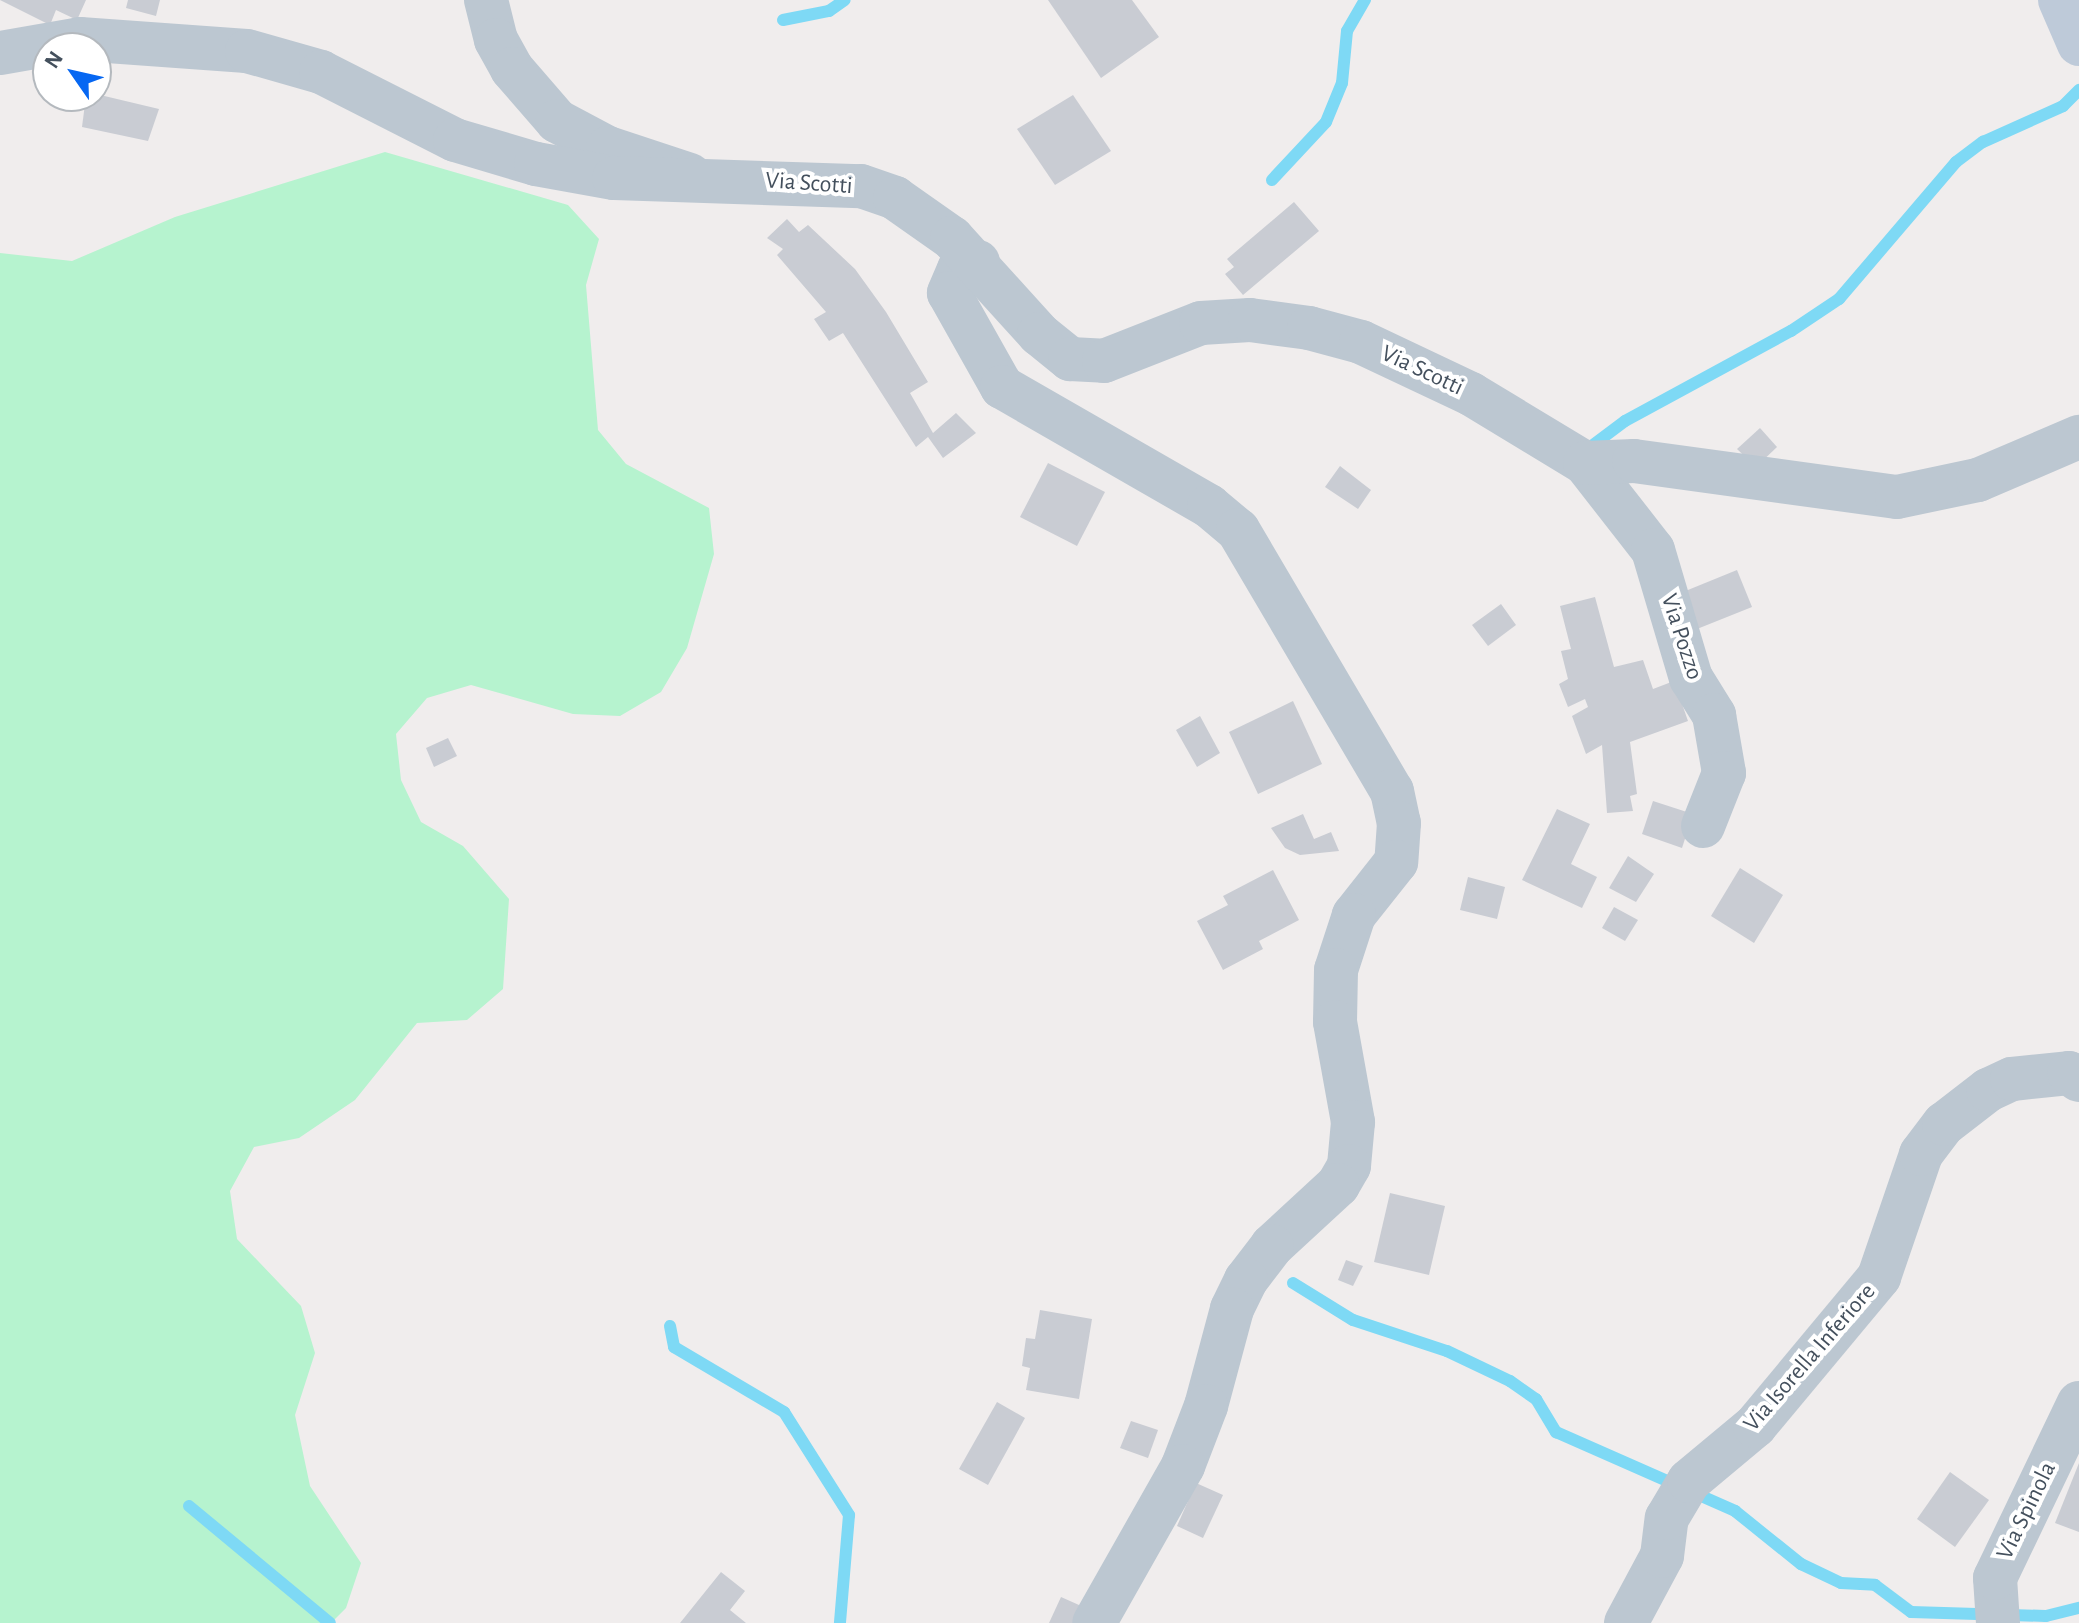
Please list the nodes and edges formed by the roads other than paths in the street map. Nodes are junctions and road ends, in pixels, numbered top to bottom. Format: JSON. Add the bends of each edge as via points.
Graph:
{"nodes":[{"id":1,"x":486,"y":0,"type":"edge"},
{"id":2,"x":2060,"y":0,"type":"edge"},
{"id":3,"x":2079,"y":44,"type":"edge"},
{"id":4,"x":0,"y":53,"type":"edge"},
{"id":5,"x":707,"y":180,"type":"junction"},
{"id":6,"x":978,"y":262,"type":"junction"},
{"id":7,"x":2079,"y":437,"type":"edge"},
{"id":8,"x":1585,"y":463,"type":"junction"},
{"id":9,"x":1703,"y":826,"type":"dead end"},
{"id":10,"x":2079,"y":1080,"type":"edge"},
{"id":11,"x":2079,"y":1403,"type":"edge"},
{"id":12,"x":1094,"y":1623,"type":"edge"},
{"id":13,"x":1626,"y":1623,"type":"edge"},
{"id":14,"x":1998,"y":1623,"type":"edge"}],
"edges":[{"from":1,"to":5,"type":"street","via":[[496,40],[512,69],[557,121],[608,148]]},
{"from":2,"to":3,"type":"main road"},
{"from":4,"to":5,"type":"street","name":"Via Scotti","via":[[80,39],[247,51],[321,72],[455,140],[536,164],[614,178]]},
{"from":5,"to":6,"type":"street","name":"Via Scotti","via":[[861,186],[925,216]]},
{"from":6,"to":8,"type":"street","name":"Via Scotti","via":[[1039,334],[1070,359],[1104,361],[1201,323],[1250,320],[1309,328],[1361,342],[1471,394]]},
{"from":6,"to":12,"type":"street","via":[[959,269],[949,293],[1002,387],[1209,506],[1238,530],[1392,791],[1399,823],[1396,862],[1354,915],[1336,970],[1335,1022],[1353,1122],[1349,1166],[1338,1185],[1272,1246],[1246,1280],[1183,1466]]},
{"from":7,"to":8,"type":"street","via":[[1978,480],[1897,497],[1634,461]]},
{"from":8,"to":9,"type":"street","name":"Via Pozzo","via":[[1653,550],[1691,678],[1714,715],[1724,773]]},
{"from":10,"to":13,"type":"street","name":"Via Isorella Inferiore","via":[[2069,1073],[2012,1079],[1988,1090],[1944,1124],[1921,1154],[1879,1277],[1755,1426],[1689,1481],[1667,1518],[1662,1556]]},
{"from":11,"to":14,"type":"street","name":"Via Spinola","via":[[1995,1578]]}]}
